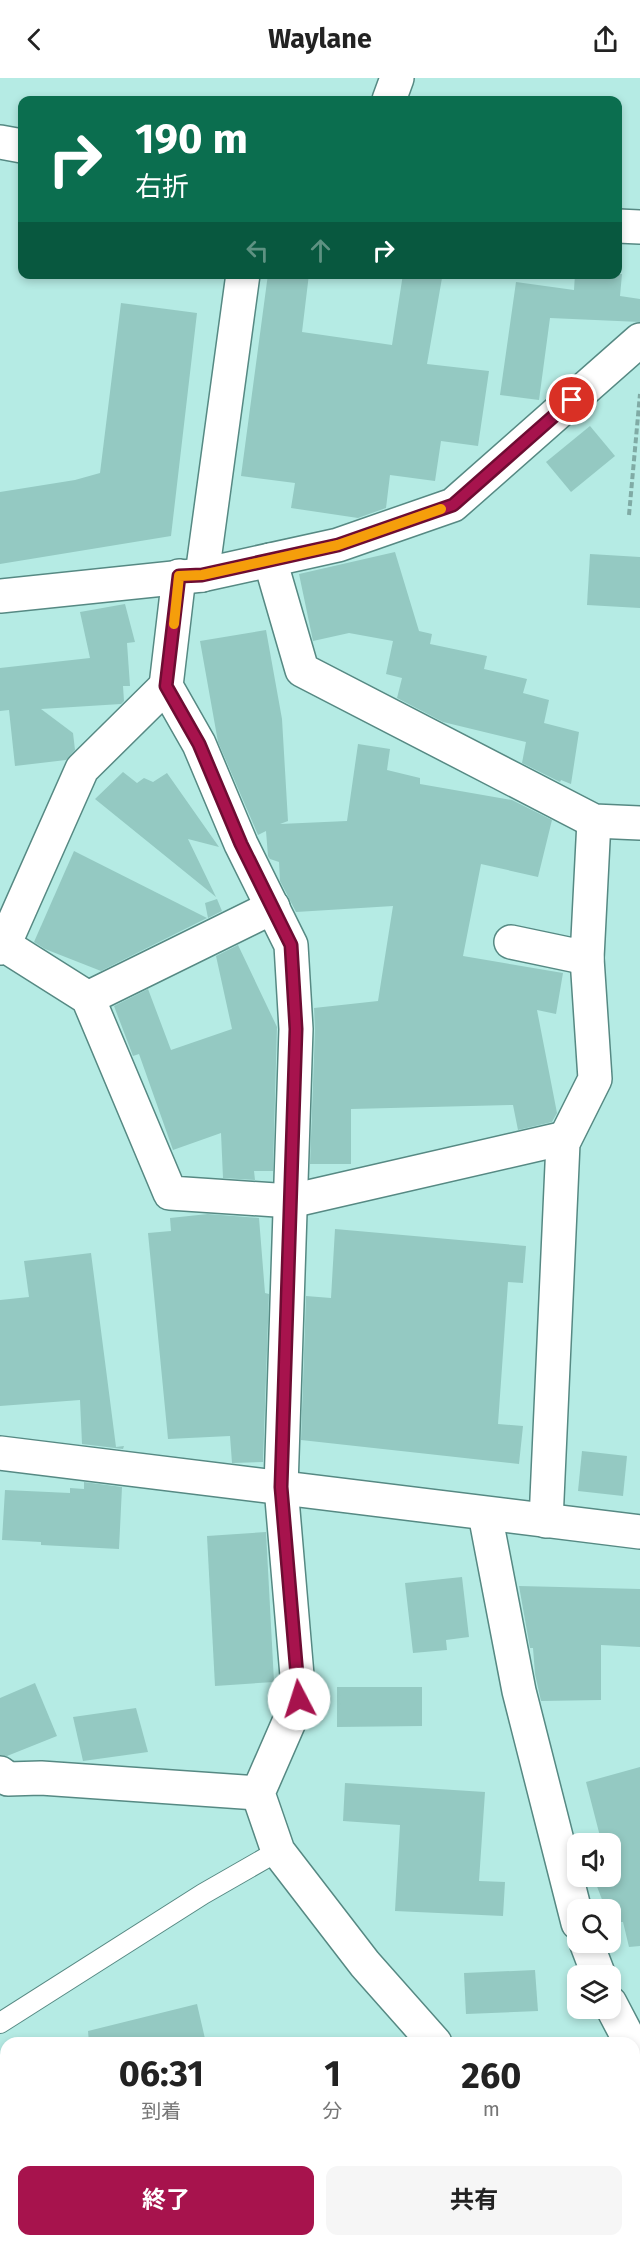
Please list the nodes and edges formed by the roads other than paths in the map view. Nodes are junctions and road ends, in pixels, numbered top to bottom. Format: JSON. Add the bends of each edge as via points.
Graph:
{"nodes":[{"id":1,"x":397,"y":78,"type":"edge"},
{"id":2,"x":390,"y":96,"type":"edge"},
{"id":3,"x":0,"y":142,"type":"edge"},
{"id":4,"x":18,"y":145,"type":"edge"},
{"id":5,"x":622,"y":226,"type":"edge"},
{"id":6,"x":640,"y":227,"type":"edge"},
{"id":7,"x":242,"y":279,"type":"edge"},
{"id":8,"x":640,"y":340,"type":"edge"},
{"id":9,"x":270,"y":560,"type":"junction"},
{"id":10,"x":190,"y":575,"type":"junction"},
{"id":11,"x":0,"y":596,"type":"edge"},
{"id":12,"x":166,"y":686,"type":"junction"},
{"id":13,"x":594,"y":821,"type":"junction"},
{"id":14,"x":640,"y":824,"type":"edge"},
{"id":15,"x":273,"y":907,"type":"junction"},
{"id":16,"x":511,"y":942,"type":"dead end"},
{"id":17,"x":2,"y":947,"type":"edge"},
{"id":18,"x":587,"y":958,"type":"junction"},
{"id":19,"x":88,"y":998,"type":"junction"},
{"id":20,"x":565,"y":1138,"type":"junction"},
{"id":21,"x":291,"y":1201,"type":"junction"},
{"id":22,"x":0,"y":1453,"type":"edge"},
{"id":23,"x":281,"y":1487,"type":"junction"},
{"id":24,"x":485,"y":1514,"type":"junction"},
{"id":25,"x":546,"y":1521,"type":"junction"},
{"id":26,"x":640,"y":1532,"type":"edge"},
{"id":27,"x":0,"y":1773,"type":"edge"},
{"id":28,"x":258,"y":1793,"type":"junction"},
{"id":29,"x":278,"y":1851,"type":"junction"},
{"id":30,"x":572,"y":1899,"type":"edge"},
{"id":31,"x":618,"y":2019,"type":"edge"},
{"id":32,"x":0,"y":2023,"type":"edge"},
{"id":33,"x":430,"y":2037,"type":"edge"},
{"id":34,"x":628,"y":2037,"type":"edge"}],
"edges":[{"from":1,"to":2,"type":"street"},
{"from":3,"to":4,"type":"street"},
{"from":5,"to":6,"type":"street"},
{"from":7,"to":10,"type":"street"},
{"from":8,"to":9,"type":"street","via":[[453,505],[338,545]]},
{"from":9,"to":10,"type":"street"},
{"from":9,"to":13,"type":"street","via":[[302,670]]},
{"from":10,"to":11,"type":"street"},
{"from":10,"to":12,"type":"street"},
{"from":12,"to":15,"type":"street","via":[[199,744],[241,844]]},
{"from":12,"to":17,"type":"street","via":[[82,769]]},
{"from":13,"to":14,"type":"street"},
{"from":13,"to":18,"type":"street"},
{"from":15,"to":19,"type":"street"},
{"from":15,"to":21,"type":"street","via":[[291,945],[296,1029]]},
{"from":16,"to":18,"type":"street"},
{"from":17,"to":19,"type":"street"},
{"from":18,"to":20,"type":"street","via":[[595,1079]]},
{"from":19,"to":21,"type":"street","via":[[170,1193]]},
{"from":20,"to":21,"type":"street"},
{"from":20,"to":25,"type":"street"},
{"from":21,"to":23,"type":"street"},
{"from":22,"to":23,"type":"street"},
{"from":23,"to":24,"type":"street"},
{"from":23,"to":28,"type":"street","via":[[299,1699]]},
{"from":24,"to":25,"type":"street"},
{"from":24,"to":30,"type":"street","via":[[519,1691]]},
{"from":25,"to":26,"type":"street"},
{"from":27,"to":28,"type":"street","via":[[8,1779]]},
{"from":28,"to":29,"type":"street"},
{"from":29,"to":32,"type":"lane"},
{"from":29,"to":33,"type":"street","via":[[365,1964]]},
{"from":31,"to":34,"type":"street"}]}
